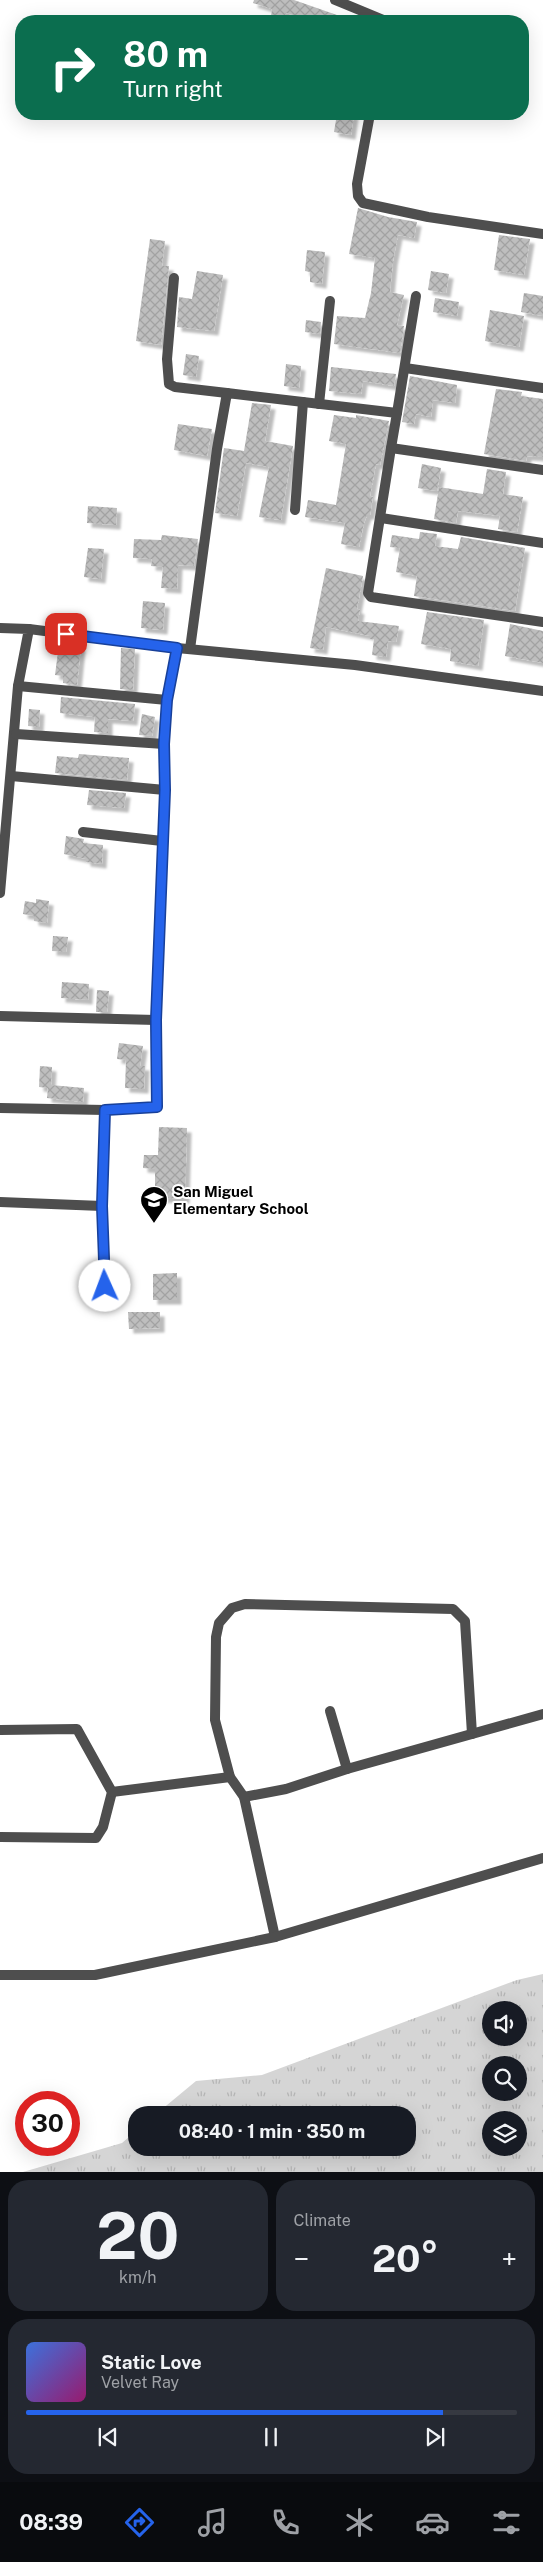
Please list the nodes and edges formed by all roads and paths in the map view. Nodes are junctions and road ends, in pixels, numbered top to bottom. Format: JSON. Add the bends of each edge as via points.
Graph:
{"nodes":[{"id":1,"x":335,"y":0,"type":"edge"},
{"id":2,"x":371,"y":15,"type":"edge"},
{"id":3,"x":369,"y":120,"type":"edge"},
{"id":4,"x":543,"y":234,"type":"edge"},
{"id":5,"x":174,"y":278,"type":"dead end"},
{"id":6,"x":416,"y":296,"type":"dead end"},
{"id":7,"x":330,"y":301,"type":"dead end"},
{"id":8,"x":405,"y":368,"type":"junction"},
{"id":9,"x":543,"y":388,"type":"edge"},
{"id":10,"x":227,"y":393,"type":"junction"},
{"id":11,"x":303,"y":402,"type":"junction"},
{"id":12,"x":319,"y":404,"type":"junction"},
{"id":13,"x":397,"y":413,"type":"junction"},
{"id":14,"x":391,"y":448,"type":"junction"},
{"id":15,"x":543,"y":470,"type":"edge"},
{"id":16,"x":295,"y":510,"type":"dead end"},
{"id":17,"x":381,"y":518,"type":"junction"},
{"id":18,"x":543,"y":543,"type":"edge"},
{"id":19,"x":543,"y":622,"type":"edge"},
{"id":20,"x":0,"y":628,"type":"edge"},
{"id":21,"x":29,"y":629,"type":"junction"},
{"id":22,"x":177,"y":648,"type":"junction"},
{"id":23,"x":190,"y":649,"type":"junction"},
{"id":24,"x":18,"y":686,"type":"junction"},
{"id":25,"x":543,"y":692,"type":"edge"},
{"id":26,"x":167,"y":700,"type":"junction"},
{"id":27,"x":16,"y":734,"type":"junction"},
{"id":28,"x":164,"y":744,"type":"junction"},
{"id":29,"x":11,"y":776,"type":"junction"},
{"id":30,"x":165,"y":790,"type":"junction"},
{"id":31,"x":83,"y":832,"type":"dead end"},
{"id":32,"x":162,"y":841,"type":"junction"},
{"id":33,"x":0,"y":893,"type":"edge"},
{"id":34,"x":0,"y":1016,"type":"edge"},
{"id":35,"x":156,"y":1020,"type":"junction"},
{"id":36,"x":0,"y":1108,"type":"edge"},
{"id":37,"x":105,"y":1110,"type":"junction"},
{"id":38,"x":0,"y":1202,"type":"edge"},
{"id":39,"x":102,"y":1206,"type":"junction"},
{"id":40,"x":105,"y":1286,"type":"dead end"},
{"id":41,"x":330,"y":1711,"type":"dead end"},
{"id":42,"x":543,"y":1714,"type":"edge"},
{"id":43,"x":0,"y":1730,"type":"edge"},
{"id":44,"x":472,"y":1734,"type":"junction"},
{"id":45,"x":347,"y":1769,"type":"junction"},
{"id":46,"x":230,"y":1777,"type":"junction"},
{"id":47,"x":112,"y":1792,"type":"junction"},
{"id":48,"x":244,"y":1797,"type":"junction"},
{"id":49,"x":0,"y":1837,"type":"edge"},
{"id":50,"x":543,"y":1858,"type":"edge"},
{"id":51,"x":275,"y":1937,"type":"junction"},
{"id":52,"x":0,"y":1975,"type":"edge"}],
"edges":[{"from":1,"to":2,"type":"street"},
{"from":3,"to":4,"type":"street","via":[[357,184],[358,196],[363,203],[428,217]]},
{"from":5,"to":10,"type":"street","via":[[167,359],[169,384],[175,388]]},
{"from":6,"to":8,"type":"street"},
{"from":7,"to":12,"type":"street"},
{"from":8,"to":9,"type":"street"},
{"from":8,"to":13,"type":"street"},
{"from":10,"to":11,"type":"street"},
{"from":10,"to":23,"type":"street"},
{"from":11,"to":12,"type":"street"},
{"from":11,"to":16,"type":"street"},
{"from":12,"to":13,"type":"street"},
{"from":13,"to":14,"type":"street"},
{"from":14,"to":15,"type":"street"},
{"from":14,"to":17,"type":"street"},
{"from":17,"to":18,"type":"street"},
{"from":17,"to":19,"type":"street","via":[[368,596]]},
{"from":20,"to":21,"type":"street"},
{"from":21,"to":22,"type":"street"},
{"from":21,"to":24,"type":"street"},
{"from":22,"to":23,"type":"street"},
{"from":22,"to":26,"type":"street"},
{"from":23,"to":25,"type":"street","via":[[356,665]]},
{"from":24,"to":26,"type":"street"},
{"from":24,"to":27,"type":"street"},
{"from":26,"to":28,"type":"street"},
{"from":27,"to":28,"type":"street"},
{"from":27,"to":29,"type":"street"},
{"from":28,"to":30,"type":"street"},
{"from":29,"to":30,"type":"street"},
{"from":29,"to":33,"type":"street"},
{"from":30,"to":32,"type":"street"},
{"from":31,"to":32,"type":"street"},
{"from":32,"to":35,"type":"street"},
{"from":34,"to":35,"type":"street"},
{"from":35,"to":37,"type":"street","via":[[157,1107]]},
{"from":36,"to":37,"type":"street"},
{"from":37,"to":39,"type":"street"},
{"from":38,"to":39,"type":"street"},
{"from":39,"to":40,"type":"street"},
{"from":41,"to":45,"type":"street"},
{"from":42,"to":44,"type":"street"},
{"from":43,"to":47,"type":"street","via":[[77,1729]]},
{"from":44,"to":45,"type":"street"},
{"from":44,"to":46,"type":"street","via":[[465,1621],[453,1609],[245,1604],[232,1608],[224,1616],[216,1637],[216,1720]]},
{"from":45,"to":48,"type":"street","via":[[286,1789]]},
{"from":46,"to":47,"type":"street"},
{"from":46,"to":48,"type":"street"},
{"from":47,"to":49,"type":"street","via":[[103,1827],[96,1838]]},
{"from":48,"to":51,"type":"street"},
{"from":50,"to":51,"type":"street"},
{"from":51,"to":52,"type":"street","via":[[95,1975]]}]}
